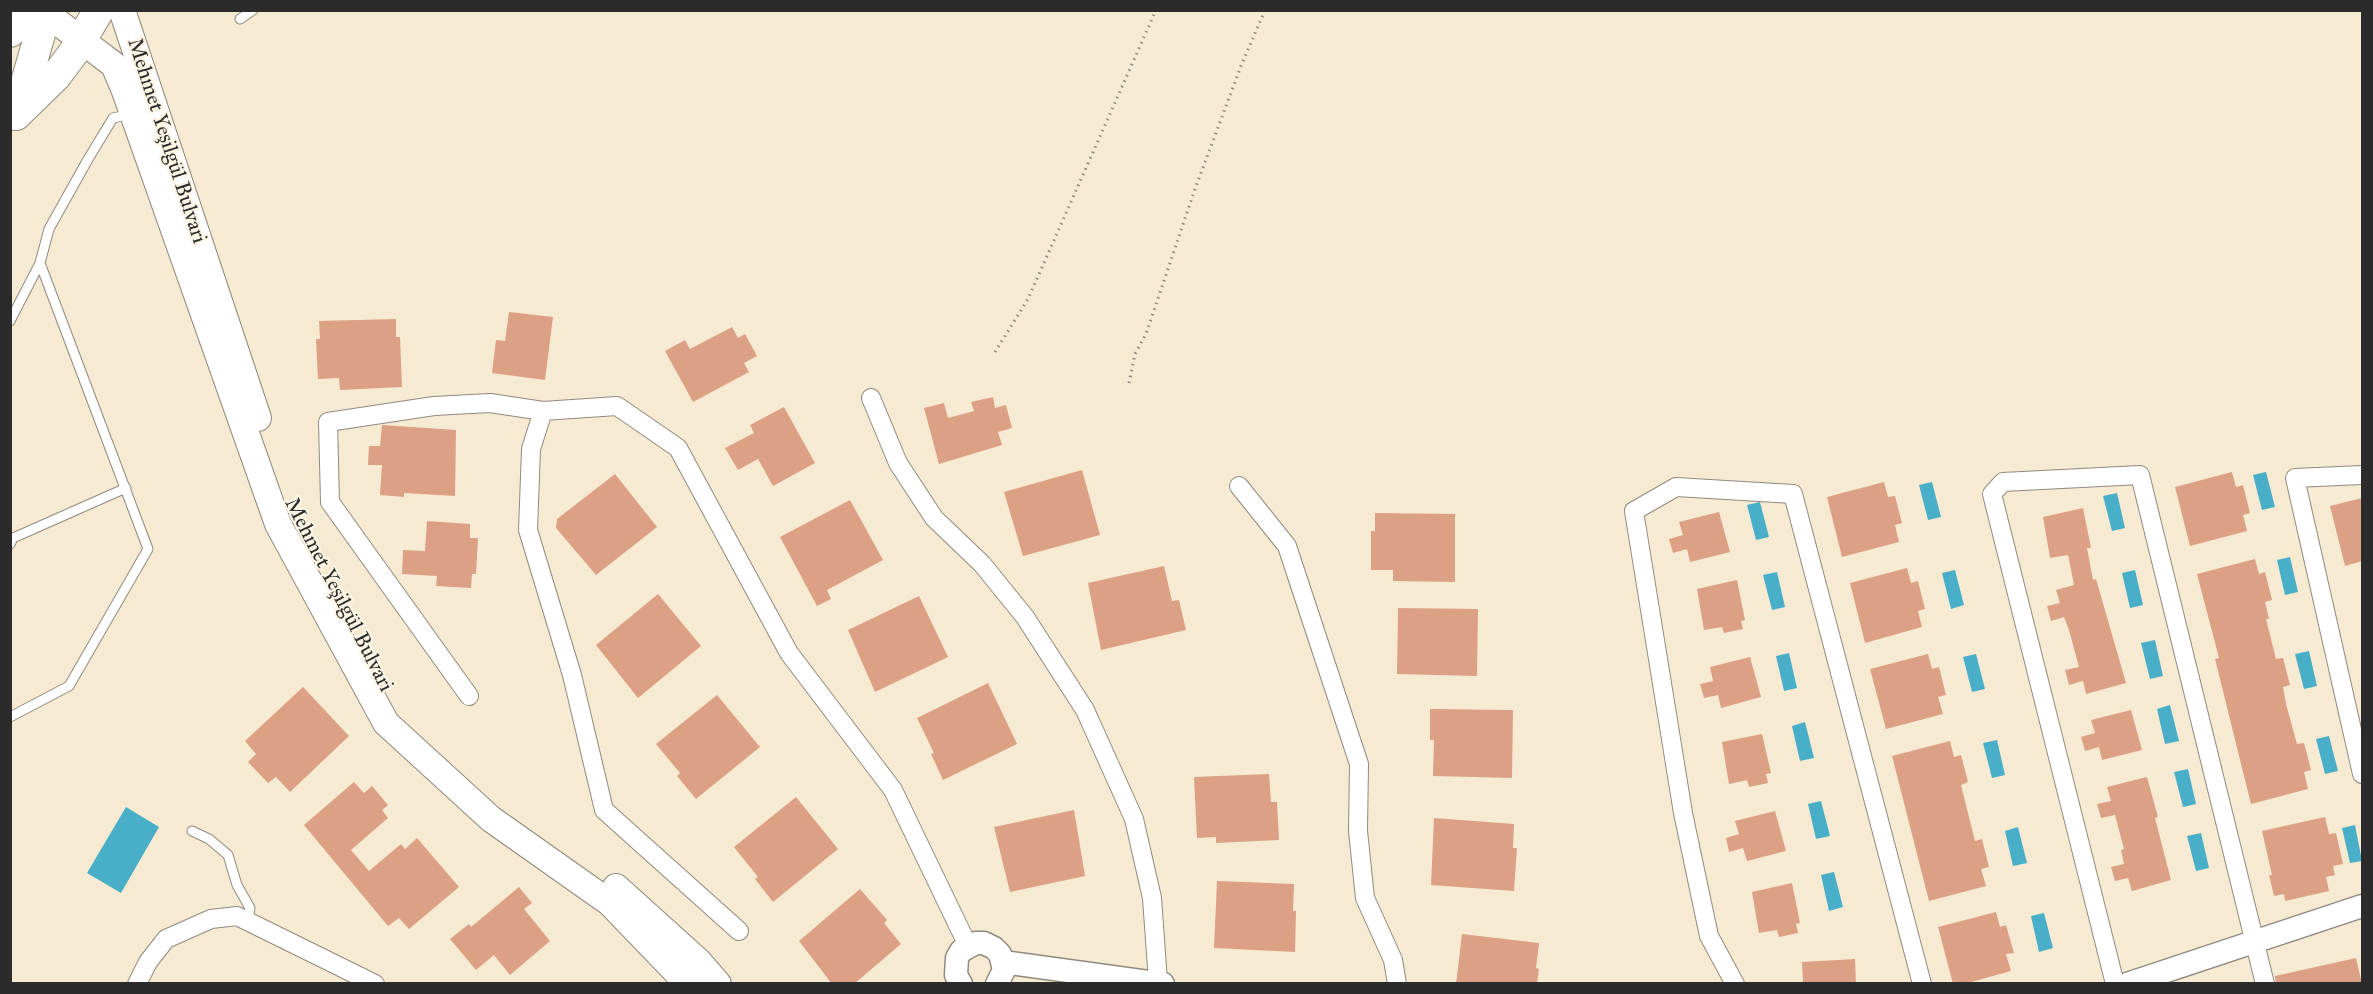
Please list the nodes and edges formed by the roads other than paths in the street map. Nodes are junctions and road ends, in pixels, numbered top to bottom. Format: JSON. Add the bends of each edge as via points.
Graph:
{"nodes":[{"id":1,"x":16,"y":10,"type":"edge"},
{"id":2,"x":99,"y":10,"type":"edge"},
{"id":3,"x":122,"y":10,"type":"edge"},
{"id":4,"x":253,"y":10,"type":"edge"},
{"id":5,"x":46,"y":12,"type":"edge"},
{"id":6,"x":240,"y":19,"type":"dead end"},
{"id":7,"x":10,"y":32,"type":"edge"},
{"id":8,"x":81,"y":41,"type":"junction"},
{"id":9,"x":144,"y":112,"type":"junction"},
{"id":10,"x":13,"y":122,"type":"edge"},
{"id":11,"x":40,"y":263,"type":"junction"},
{"id":12,"x":10,"y":321,"type":"edge"},
{"id":13,"x":871,"y":398,"type":"dead end"},
{"id":14,"x":543,"y":411,"type":"junction"},
{"id":15,"x":2362,"y":475,"type":"edge"},
{"id":16,"x":1239,"y":486,"type":"dead end"},
{"id":17,"x":126,"y":488,"type":"junction"},
{"id":18,"x":10,"y":543,"type":"edge"},
{"id":19,"x":469,"y":696,"type":"dead end"},
{"id":20,"x":12,"y":714,"type":"edge"},
{"id":21,"x":2362,"y":774,"type":"edge"},
{"id":22,"x":192,"y":831,"type":"dead end"},
{"id":23,"x":2362,"y":906,"type":"edge"},
{"id":24,"x":248,"y":920,"type":"junction"},
{"id":25,"x":739,"y":931,"type":"dead end"},
{"id":26,"x":2256,"y":941,"type":"junction"},
{"id":27,"x":968,"y":946,"type":"junction"},
{"id":28,"x":1000,"y":973,"type":"edge"},
{"id":29,"x":1160,"y":983,"type":"edge"},
{"id":30,"x":137,"y":984,"type":"edge"},
{"id":31,"x":375,"y":984,"type":"edge"},
{"id":32,"x":688,"y":984,"type":"edge"},
{"id":33,"x":718,"y":984,"type":"edge"},
{"id":34,"x":961,"y":984,"type":"edge"},
{"id":35,"x":1397,"y":984,"type":"edge"},
{"id":36,"x":1735,"y":984,"type":"edge"},
{"id":37,"x":1922,"y":984,"type":"edge"},
{"id":38,"x":2115,"y":984,"type":"edge"},
{"id":39,"x":2127,"y":984,"type":"edge"},
{"id":40,"x":2265,"y":984,"type":"edge"}],
"edges":[{"from":1,"to":7,"type":"main road"},
{"from":2,"to":8,"type":"main road"},
{"from":3,"to":9,"type":"main road","name":"Mehmet Yeşilgül Bulvari","via":[[148,84]]},
{"from":4,"to":6,"type":"lane"},
{"from":5,"to":8,"type":"main road","name":"Mehmet Yeşilgül Bulvari"},
{"from":5,"to":10,"type":"main road"},
{"from":8,"to":9,"type":"main road","name":"Mehmet Yeşilgül Bulvari","via":[[114,65]]},
{"from":8,"to":10,"type":"main road","via":[[56,76]]},
{"from":9,"to":11,"type":"lane","via":[[113,118],[49,230]]},
{"from":9,"to":32,"type":"main road","name":"Mehmet Yeşilgül Bulvari","via":[[278,524],[386,723],[490,819],[610,903]]},
{"from":9,"to":33,"type":"main road","name":"Mehmet Yeşilgül Bulvari","via":[[293,517],[399,712],[501,807],[620,890]]},
{"from":11,"to":12,"type":"lane"},
{"from":11,"to":17,"type":"lane"},
{"from":13,"to":29,"type":"street","via":[[898,463],[934,518],[982,564],[1025,617],[1085,710],[1134,819],[1152,898]]},
{"from":14,"to":19,"type":"street","via":[[490,403],[434,406],[328,422],[330,502]]},
{"from":14,"to":25,"type":"street","via":[[531,449],[528,530],[572,675],[604,810]]},
{"from":14,"to":27,"type":"street","via":[[617,406],[678,448],[789,653],[893,790]]},
{"from":15,"to":21,"type":"street","via":[[2295,478]]},
{"from":16,"to":35,"type":"street","via":[[1287,546],[1359,764],[1358,831],[1365,898],[1393,960]]},
{"from":17,"to":18,"type":"lane","via":[[13,538]]},
{"from":17,"to":20,"type":"lane","via":[[148,549],[69,686]]},
{"from":22,"to":24,"type":"lane","via":[[228,855],[237,885],[250,908]]},
{"from":23,"to":26,"type":"street"},
{"from":24,"to":30,"type":"street","via":[[237,916],[211,919],[166,939]]},
{"from":24,"to":31,"type":"street"},
{"from":26,"to":38,"type":"street","via":[[2140,475],[2003,482],[1992,494]]},
{"from":26,"to":39,"type":"street"},
{"from":26,"to":40,"type":"street"},
{"from":27,"to":28,"type":"street","via":[[984,943],[994,948]]},
{"from":27,"to":34,"type":"street","via":[[961,951],[955,966]]},
{"from":28,"to":29,"type":"street"},
{"from":36,"to":37,"type":"street","via":[[1709,936],[1683,813],[1634,511],[1676,487],[1793,494]]}]}
